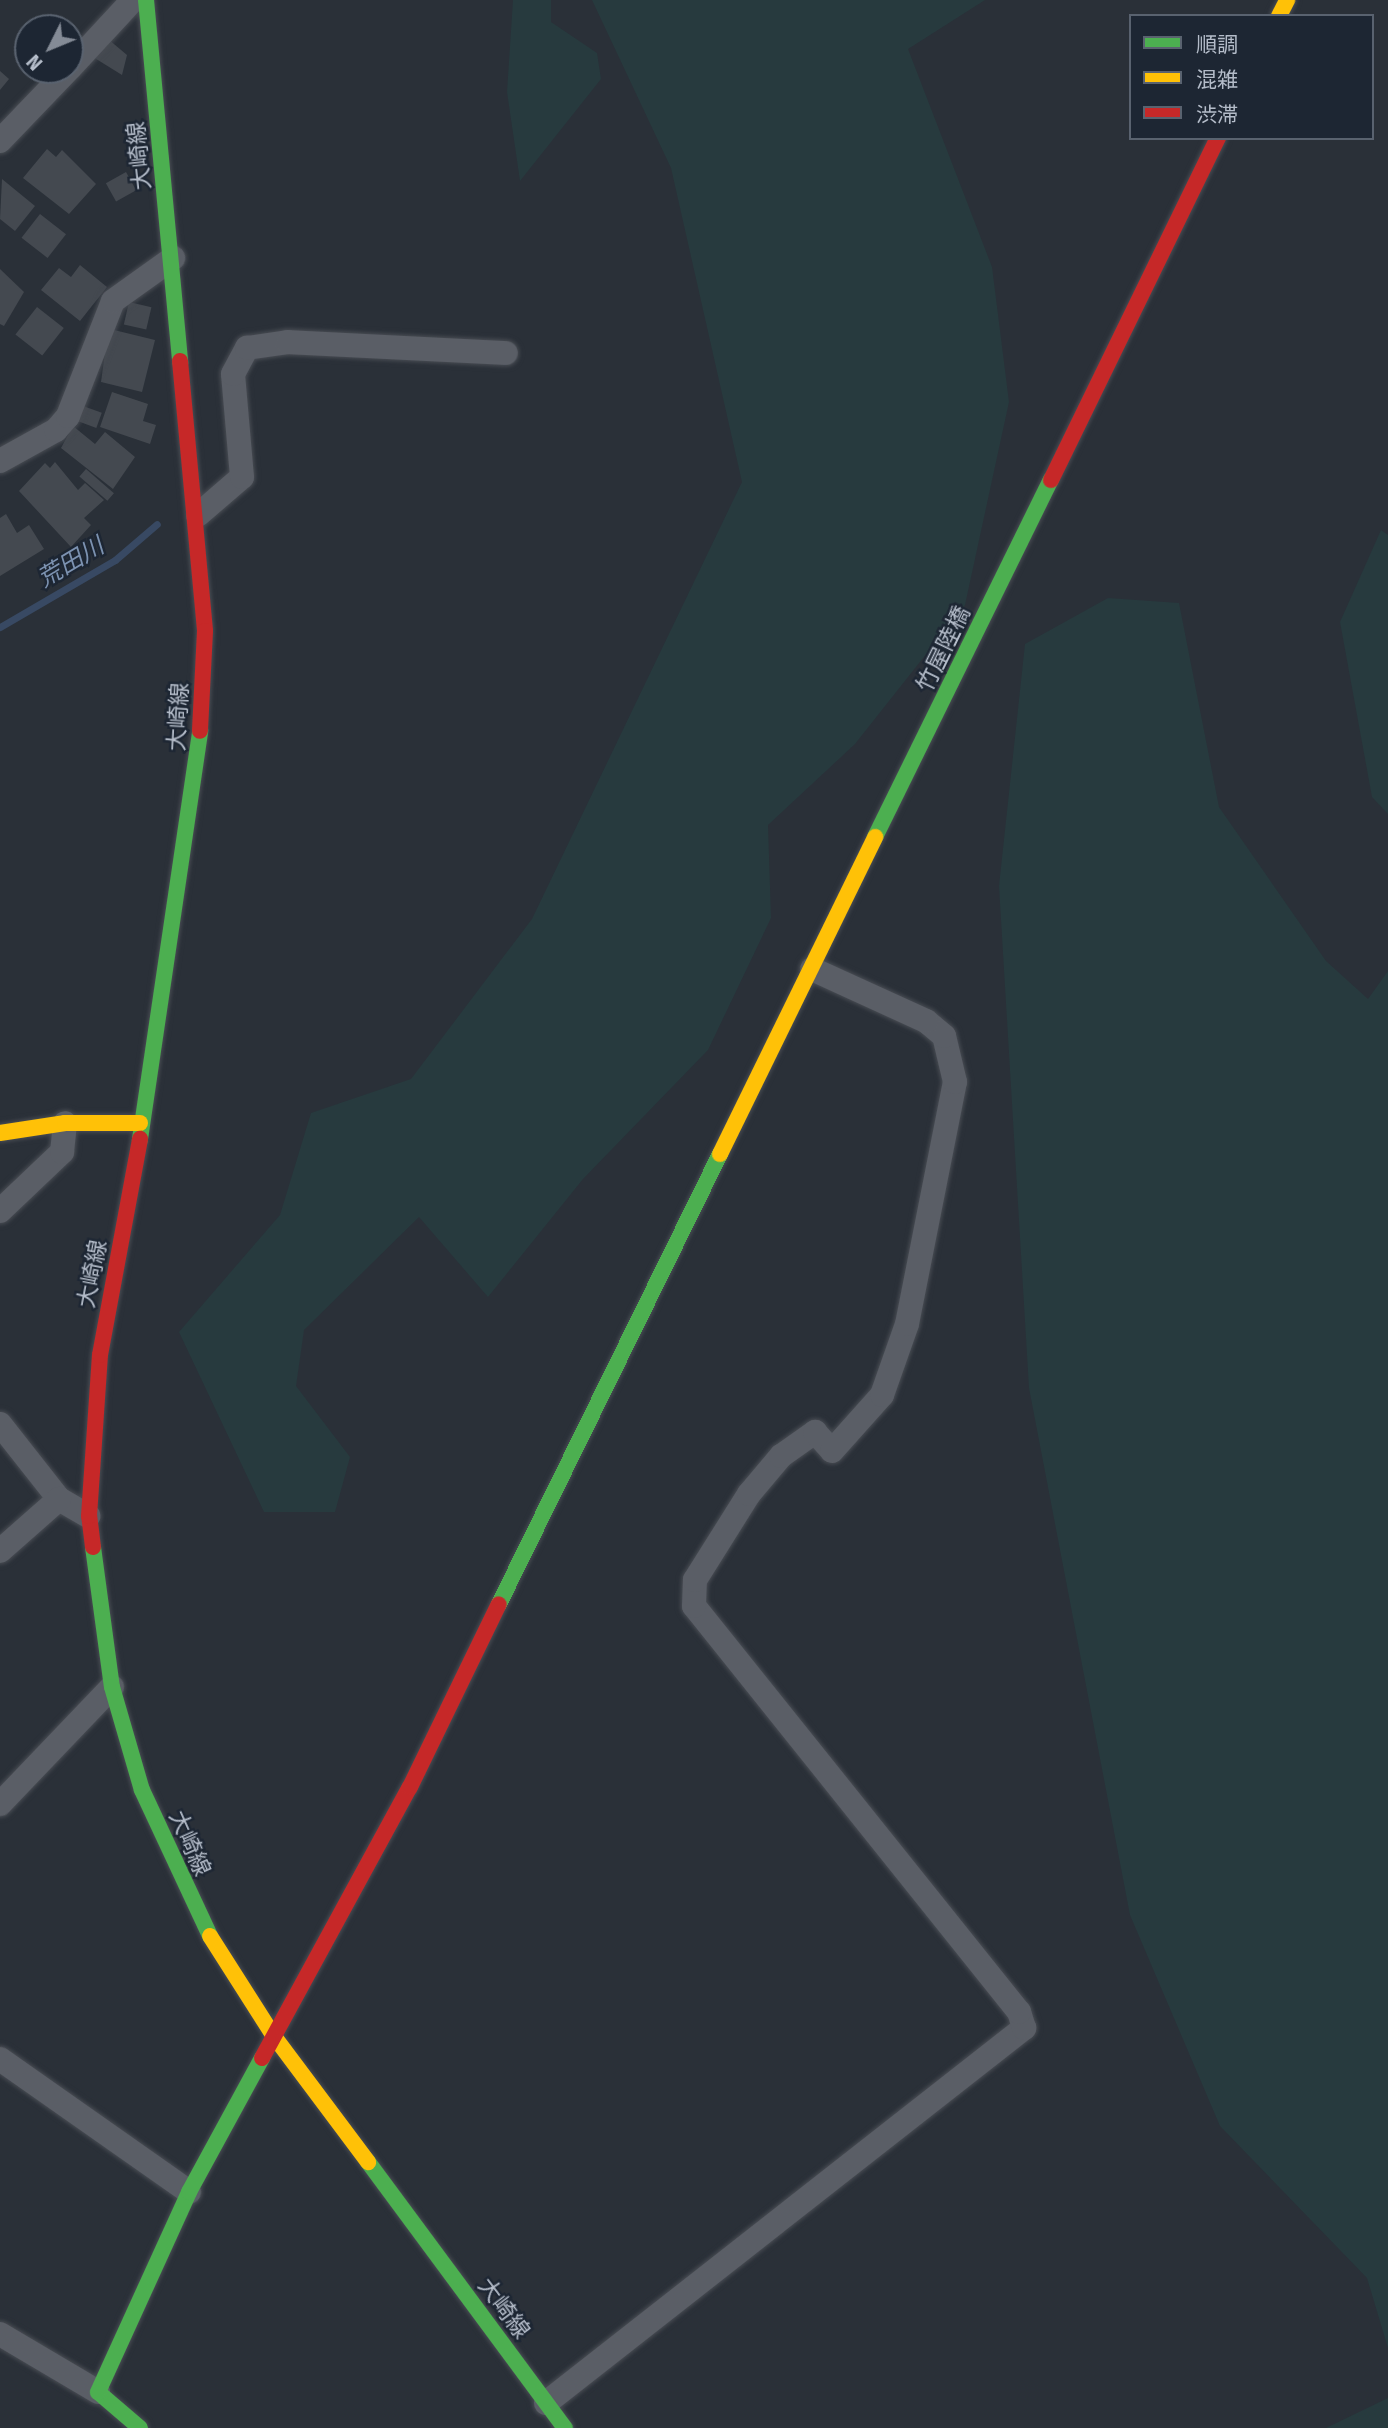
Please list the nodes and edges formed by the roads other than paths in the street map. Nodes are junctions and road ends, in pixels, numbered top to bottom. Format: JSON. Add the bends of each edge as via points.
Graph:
{"nodes":[{"id":1,"x":133,"y":0,"type":"edge"},
{"id":2,"x":146,"y":0,"type":"edge"},
{"id":3,"x":84,"y":53,"type":"edge"},
{"id":4,"x":55,"y":84,"type":"edge"},
{"id":5,"x":1217,"y":140,"type":"edge"},
{"id":6,"x":0,"y":141,"type":"edge"},
{"id":7,"x":173,"y":258,"type":"junction"},
{"id":8,"x":506,"y":353,"type":"dead end"},
{"id":9,"x":0,"y":461,"type":"edge"},
{"id":10,"x":198,"y":516,"type":"junction"},
{"id":11,"x":812,"y":969,"type":"junction"},
{"id":12,"x":65,"y":1123,"type":"junction"},
{"id":13,"x":141,"y":1123,"type":"junction"},
{"id":14,"x":0,"y":1133,"type":"edge"},
{"id":15,"x":0,"y":1211,"type":"edge"},
{"id":16,"x":0,"y":1424,"type":"edge"},
{"id":17,"x":59,"y":1499,"type":"junction"},
{"id":18,"x":89,"y":1516,"type":"junction"},
{"id":19,"x":0,"y":1551,"type":"edge"},
{"id":20,"x":112,"y":1687,"type":"junction"},
{"id":21,"x":0,"y":1804,"type":"edge"},
{"id":22,"x":273,"y":2035,"type":"junction"},
{"id":23,"x":0,"y":2059,"type":"edge"},
{"id":24,"x":188,"y":2192,"type":"junction"},
{"id":25,"x":0,"y":2334,"type":"edge"},
{"id":26,"x":98,"y":2392,"type":"junction"},
{"id":27,"x":546,"y":2403,"type":"junction"},
{"id":28,"x":140,"y":2428,"type":"edge"},
{"id":29,"x":565,"y":2428,"type":"edge"}],
"edges":[{"from":1,"to":3,"type":"street"},
{"from":2,"to":7,"type":"street","name":"大崎線"},
{"from":4,"to":6,"type":"street"},
{"from":5,"to":11,"type":"street","name":"竹屋陸橋"},
{"from":7,"to":9,"type":"street","via":[[113,300],[68,416],[56,430]]},
{"from":7,"to":10,"type":"street","name":"大崎線"},
{"from":8,"to":10,"type":"street","via":[[288,342],[247,348],[233,374],[242,477]]},
{"from":10,"to":13,"type":"street","name":"大崎線","via":[[205,631],[198,780]]},
{"from":11,"to":22,"type":"street","name":"竹屋陸橋","via":[[410,1787]]},
{"from":11,"to":27,"type":"street","via":[[926,1021],[944,1036],[956,1082],[907,1324],[882,1395],[832,1451],[815,1432],[781,1456],[702,1569],[694,1606],[1019,2012],[1024,2028]]},
{"from":12,"to":13,"type":"street"},
{"from":12,"to":14,"type":"street"},
{"from":12,"to":15,"type":"street","via":[[62,1152]]},
{"from":13,"to":18,"type":"street","name":"大崎線","via":[[100,1355]]},
{"from":16,"to":17,"type":"street"},
{"from":17,"to":18,"type":"street"},
{"from":17,"to":19,"type":"street"},
{"from":18,"to":20,"type":"street","name":"大崎線"},
{"from":20,"to":21,"type":"street"},
{"from":20,"to":22,"type":"street","name":"大崎線","via":[[170,1860]]},
{"from":22,"to":24,"type":"street","name":"竹屋陸橋"},
{"from":22,"to":27,"type":"street","name":"大崎線"},
{"from":23,"to":24,"type":"street"},
{"from":24,"to":26,"type":"street","name":"竹屋陸橋"},
{"from":25,"to":26,"type":"street"},
{"from":26,"to":28,"type":"street"},
{"from":27,"to":29,"type":"street","name":"大崎線"}]}
